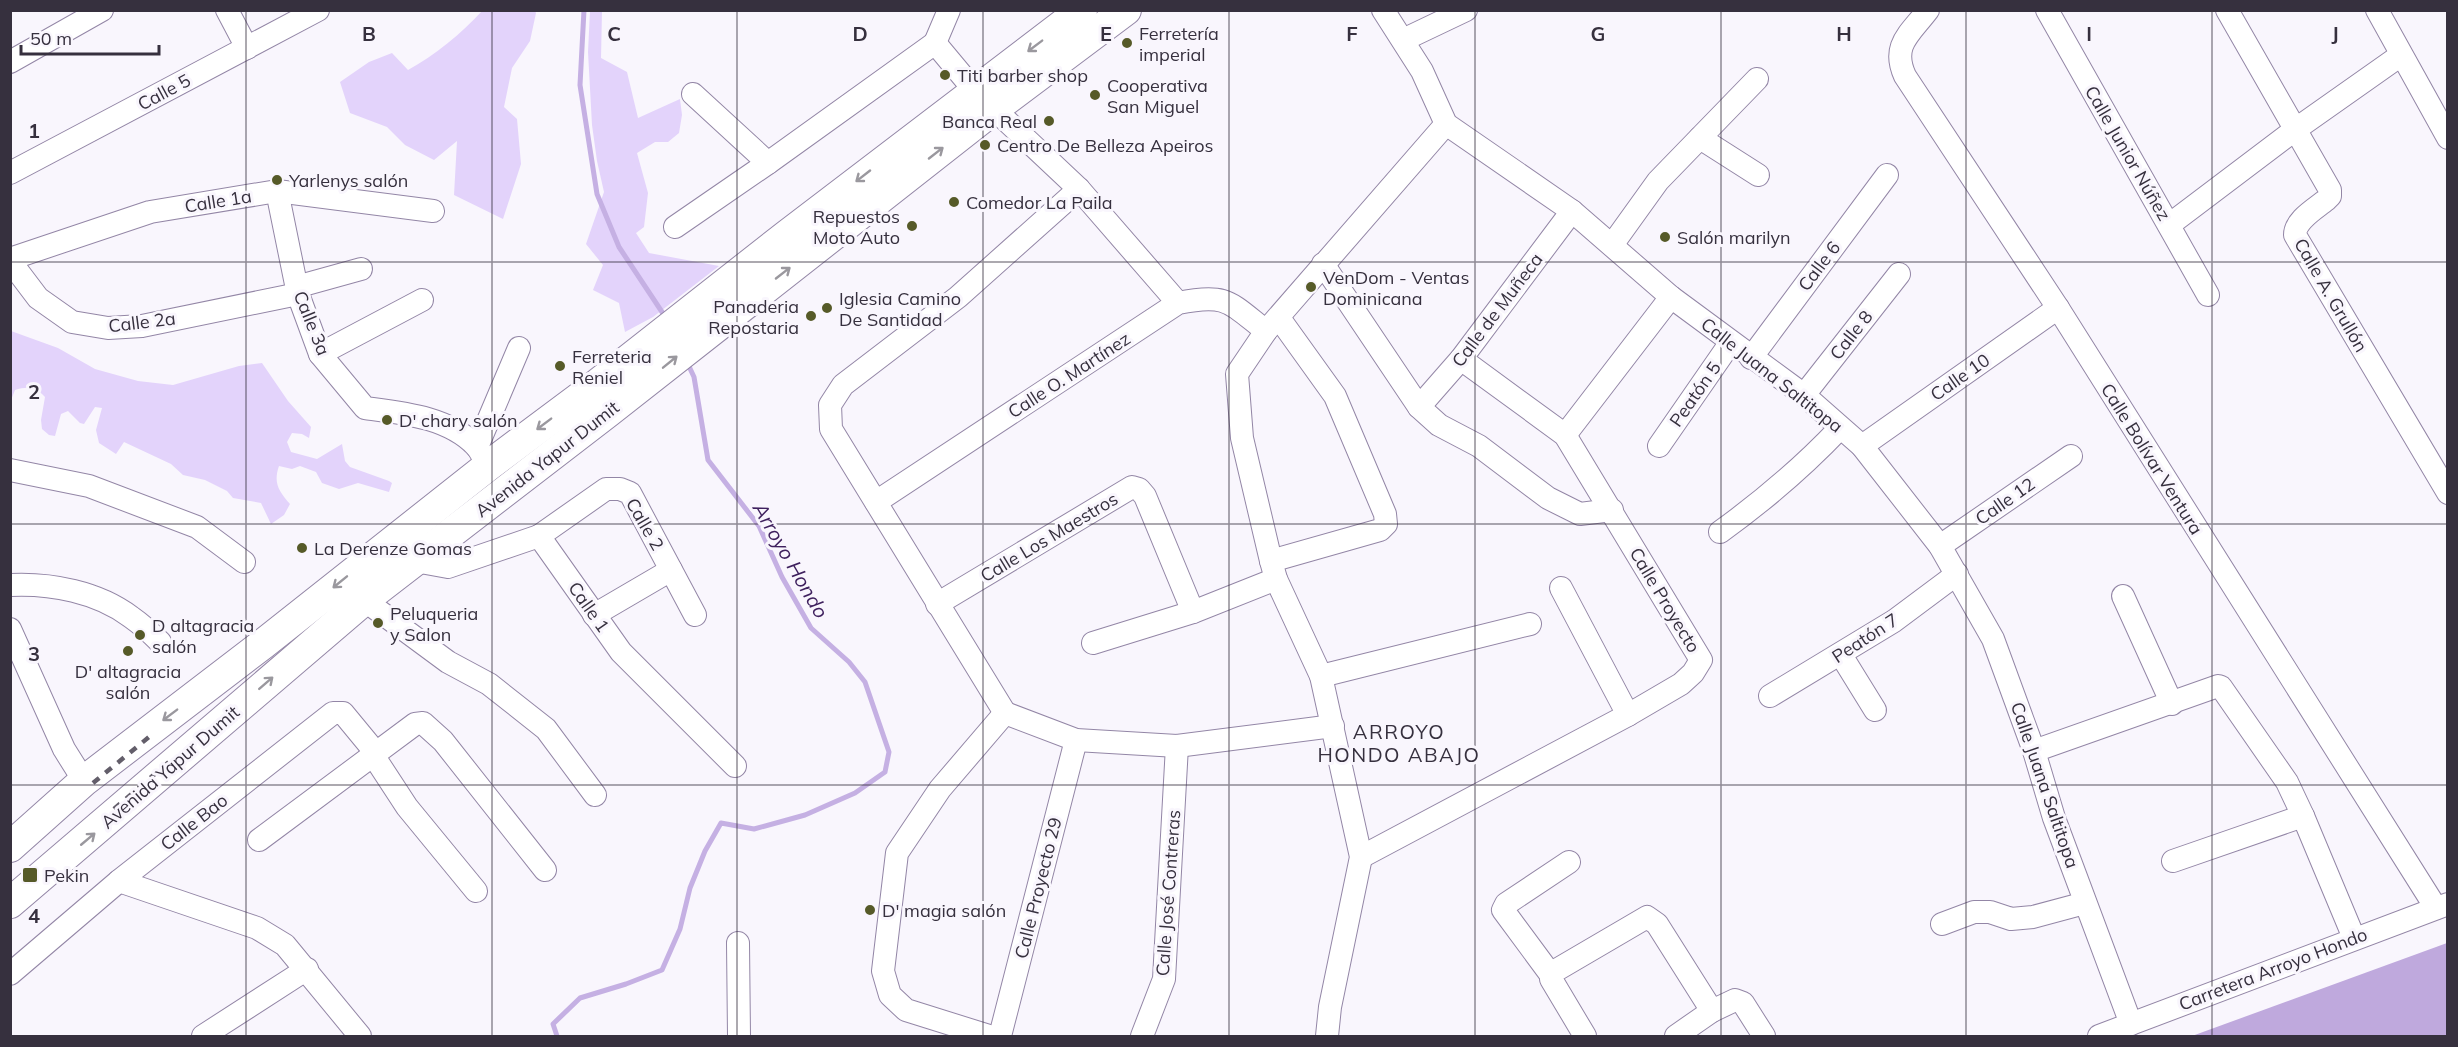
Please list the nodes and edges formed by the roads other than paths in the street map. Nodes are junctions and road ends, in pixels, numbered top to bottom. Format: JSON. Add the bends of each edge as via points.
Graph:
{"nodes":[{"id":1,"x":102,"y":10,"type":"edge"},
{"id":2,"x":227,"y":10,"type":"edge"},
{"id":3,"x":318,"y":10,"type":"edge"},
{"id":4,"x":949,"y":10,"type":"edge"},
{"id":5,"x":1082,"y":10,"type":"edge"},
{"id":6,"x":1126,"y":10,"type":"edge"},
{"id":7,"x":1383,"y":10,"type":"edge"},
{"id":8,"x":1466,"y":10,"type":"edge"},
{"id":9,"x":1928,"y":10,"type":"edge"},
{"id":10,"x":2047,"y":10,"type":"edge"},
{"id":11,"x":2227,"y":10,"type":"edge"},
{"id":12,"x":2377,"y":10,"type":"edge"},
{"id":13,"x":1403,"y":40,"type":"junction"},
{"id":14,"x":934,"y":43,"type":"junction"},
{"id":15,"x":247,"y":48,"type":"junction"},
{"id":16,"x":2401,"y":55,"type":"junction"},
{"id":17,"x":10,"y":62,"type":"edge"},
{"id":18,"x":1757,"y":79,"type":"dead end"},
{"id":19,"x":693,"y":94,"type":"dead end"},
{"id":20,"x":984,"y":100,"type":"junction"},
{"id":21,"x":1446,"y":124,"type":"junction"},
{"id":22,"x":2296,"y":129,"type":"junction"},
{"id":23,"x":1700,"y":138,"type":"junction"},
{"id":24,"x":2448,"y":138,"type":"edge"},
{"id":25,"x":768,"y":163,"type":"junction"},
{"id":26,"x":10,"y":173,"type":"edge"},
{"id":27,"x":1758,"y":175,"type":"dead end"},
{"id":28,"x":1887,"y":175,"type":"dead end"},
{"id":29,"x":1079,"y":189,"type":"junction"},
{"id":30,"x":277,"y":191,"type":"junction"},
{"id":31,"x":433,"y":211,"type":"dead end"},
{"id":32,"x":1572,"y":211,"type":"junction"},
{"id":33,"x":2169,"y":225,"type":"junction"},
{"id":34,"x":675,"y":227,"type":"dead end"},
{"id":35,"x":1612,"y":245,"type":"junction"},
{"id":36,"x":10,"y":260,"type":"edge"},
{"id":37,"x":1323,"y":264,"type":"junction"},
{"id":38,"x":362,"y":269,"type":"dead end"},
{"id":39,"x":1899,"y":274,"type":"dead end"},
{"id":40,"x":297,"y":291,"type":"junction"},
{"id":41,"x":2208,"y":295,"type":"dead end"},
{"id":42,"x":1671,"y":297,"type":"junction"},
{"id":43,"x":423,"y":300,"type":"dead end"},
{"id":44,"x":1178,"y":303,"type":"junction"},
{"id":45,"x":2058,"y":308,"type":"junction"},
{"id":46,"x":1272,"y":325,"type":"junction"},
{"id":47,"x":1731,"y":342,"type":"junction"},
{"id":48,"x":519,"y":348,"type":"dead end"},
{"id":49,"x":320,"y":354,"type":"junction"},
{"id":50,"x":1751,"y":358,"type":"junction"},
{"id":51,"x":1461,"y":359,"type":"junction"},
{"id":52,"x":1804,"y":395,"type":"junction"},
{"id":53,"x":600,"y":401,"type":"junction"},
{"id":54,"x":1419,"y":407,"type":"junction"},
{"id":55,"x":1840,"y":428,"type":"junction"},
{"id":56,"x":1564,"y":435,"type":"junction"},
{"id":57,"x":1659,"y":446,"type":"dead end"},
{"id":58,"x":1862,"y":446,"type":"junction"},
{"id":59,"x":2071,"y":456,"type":"dead end"},
{"id":60,"x":482,"y":457,"type":"junction"},
{"id":61,"x":10,"y":470,"type":"edge"},
{"id":62,"x":2448,"y":493,"type":"edge"},
{"id":63,"x":876,"y":502,"type":"junction"},
{"id":64,"x":1612,"y":510,"type":"junction"},
{"id":65,"x":1720,"y":532,"type":"dead end"},
{"id":66,"x":538,"y":536,"type":"junction"},
{"id":67,"x":1940,"y":546,"type":"junction"},
{"id":68,"x":415,"y":561,"type":"junction"},
{"id":69,"x":244,"y":562,"type":"dead end"},
{"id":70,"x":671,"y":570,"type":"junction"},
{"id":71,"x":1273,"y":570,"type":"junction"},
{"id":72,"x":1957,"y":574,"type":"junction"},
{"id":73,"x":10,"y":585,"type":"edge"},
{"id":74,"x":1561,"y":588,"type":"dead end"},
{"id":75,"x":2123,"y":596,"type":"dead end"},
{"id":76,"x":364,"y":600,"type":"junction"},
{"id":77,"x":937,"y":604,"type":"junction"},
{"id":78,"x":1193,"y":612,"type":"junction"},
{"id":79,"x":594,"y":615,"type":"junction"},
{"id":80,"x":695,"y":615,"type":"dead end"},
{"id":81,"x":1530,"y":624,"type":"dead end"},
{"id":82,"x":10,"y":629,"type":"edge"},
{"id":83,"x":160,"y":642,"type":"dead end"},
{"id":84,"x":1093,"y":643,"type":"dead end"},
{"id":85,"x":1841,"y":655,"type":"junction"},
{"id":86,"x":1321,"y":676,"type":"junction"},
{"id":87,"x":1770,"y":696,"type":"dead end"},
{"id":88,"x":2172,"y":704,"type":"junction"},
{"id":89,"x":1875,"y":710,"type":"dead end"},
{"id":90,"x":1005,"y":713,"type":"junction"},
{"id":91,"x":1628,"y":716,"type":"junction"},
{"id":92,"x":1334,"y":726,"type":"junction"},
{"id":93,"x":1076,"y":740,"type":"junction"},
{"id":94,"x":1177,"y":746,"type":"junction"},
{"id":95,"x":2034,"y":751,"type":"junction"},
{"id":96,"x":374,"y":754,"type":"junction"},
{"id":97,"x":735,"y":766,"type":"dead end"},
{"id":98,"x":84,"y":781,"type":"junction"},
{"id":99,"x":595,"y":795,"type":"dead end"},
{"id":100,"x":2303,"y":816,"type":"junction"},
{"id":101,"x":259,"y":840,"type":"dead end"},
{"id":102,"x":10,"y":847,"type":"edge"},
{"id":103,"x":1361,"y":857,"type":"junction"},
{"id":104,"x":2173,"y":861,"type":"dead end"},
{"id":105,"x":1569,"y":862,"type":"dead end"},
{"id":106,"x":544,"y":870,"type":"dead end"},
{"id":107,"x":119,"y":881,"type":"junction"},
{"id":108,"x":476,"y":891,"type":"dead end"},
{"id":109,"x":10,"y":903,"type":"edge"},
{"id":110,"x":2085,"y":903,"type":"junction"},
{"id":111,"x":2442,"y":906,"type":"edge"},
{"id":112,"x":1942,"y":924,"type":"dead end"},
{"id":113,"x":2354,"y":938,"type":"junction"},
{"id":114,"x":738,"y":943,"type":"dead end"},
{"id":115,"x":307,"y":969,"type":"junction"},
{"id":116,"x":10,"y":974,"type":"edge"},
{"id":117,"x":1551,"y":975,"type":"junction"},
{"id":118,"x":1712,"y":1011,"type":"junction"},
{"id":119,"x":2131,"y":1024,"type":"junction"},
{"id":120,"x":202,"y":1036,"type":"edge"},
{"id":121,"x":360,"y":1036,"type":"edge"},
{"id":122,"x":739,"y":1036,"type":"edge"},
{"id":123,"x":989,"y":1036,"type":"edge"},
{"id":124,"x":1000,"y":1036,"type":"edge"},
{"id":125,"x":1142,"y":1036,"type":"edge"},
{"id":126,"x":1327,"y":1036,"type":"edge"},
{"id":127,"x":1585,"y":1036,"type":"edge"},
{"id":128,"x":1676,"y":1036,"type":"edge"},
{"id":129,"x":1764,"y":1036,"type":"edge"},
{"id":130,"x":2099,"y":1036,"type":"edge"}],
"edges":[{"from":1,"to":17,"type":"street"},
{"from":2,"to":15,"type":"street"},
{"from":3,"to":15,"type":"street","name":"Calle 5"},
{"from":4,"to":14,"type":"street"},
{"from":5,"to":20,"type":"main road","name":"Avenida Yapur Dumit","one_way":true},
{"from":6,"to":20,"type":"main road","name":"Avenida Yapur Dumit"},
{"from":7,"to":13,"type":"street"},
{"from":8,"to":13,"type":"street"},
{"from":9,"to":45,"type":"street","name":"Calle Bolívar Ventura","via":[[1901,44],[1905,76]]},
{"from":10,"to":33,"type":"street","name":"Calle Junior Núñez"},
{"from":11,"to":22,"type":"street","name":"Calle A. Grullón"},
{"from":12,"to":16,"type":"street"},
{"from":13,"to":21,"type":"street"},
{"from":14,"to":20,"type":"street"},
{"from":14,"to":25,"type":"street"},
{"from":15,"to":26,"type":"street","name":"Calle 5"},
{"from":16,"to":22,"type":"street"},
{"from":16,"to":24,"type":"street"},
{"from":18,"to":23,"type":"street"},
{"from":19,"to":25,"type":"street"},
{"from":20,"to":29,"type":"street"},
{"from":20,"to":53,"type":"main road","name":"Avenida Yapur Dumit"},
{"from":21,"to":32,"type":"street","name":"Calle Juana Saltitopa"},
{"from":21,"to":37,"type":"street"},
{"from":22,"to":33,"type":"street"},
{"from":22,"to":62,"type":"street","name":"Calle A. Grullón","via":[[2330,196],[2300,222],[2295,235]]},
{"from":23,"to":27,"type":"street"},
{"from":23,"to":35,"type":"street","via":[[1658,181]]},
{"from":25,"to":34,"type":"street"},
{"from":28,"to":50,"type":"street","name":"Calle 6"},
{"from":29,"to":44,"type":"street"},
{"from":29,"to":63,"type":"street","via":[[958,297],[843,385],[830,405],[831,429]]},
{"from":30,"to":31,"type":"street","name":"Calle 1a"},
{"from":30,"to":36,"type":"street","name":"Calle 1a","via":[[150,212]]},
{"from":30,"to":40,"type":"street","name":"Calle 3a"},
{"from":32,"to":35,"type":"street","name":"Calle Juana Saltitopa"},
{"from":32,"to":51,"type":"street","name":"Calle de Muñeca"},
{"from":33,"to":41,"type":"street","name":"Calle Junior Núñez"},
{"from":35,"to":42,"type":"street","name":"Calle Juana Saltitopa"},
{"from":36,"to":40,"type":"street","name":"Calle 2a","via":[[38,298],[72,322],[108,328],[142,326]]},
{"from":37,"to":46,"type":"street"},
{"from":37,"to":54,"type":"street"},
{"from":38,"to":40,"type":"street","name":"Calle 2a"},
{"from":39,"to":52,"type":"street","name":"Calle 8"},
{"from":40,"to":49,"type":"street","name":"Calle 3a"},
{"from":42,"to":47,"type":"street","name":"Calle Juana Saltitopa"},
{"from":42,"to":56,"type":"street"},
{"from":43,"to":49,"type":"street"},
{"from":44,"to":46,"type":"street","name":"Calle O. Martínez","via":[[1205,297],[1228,301]]},
{"from":44,"to":63,"type":"street","name":"Calle O. Martínez"},
{"from":45,"to":58,"type":"street","name":"Calle 10"},
{"from":45,"to":111,"type":"street","name":"Calle Bolívar Ventura"},
{"from":46,"to":71,"type":"street","via":[[1237,374],[1242,438]]},
{"from":46,"to":71,"type":"street","name":"Calle O. Martínez","via":[[1335,396],[1386,524],[1380,530]]},
{"from":47,"to":50,"type":"street","name":"Calle Juana Saltitopa"},
{"from":47,"to":57,"type":"street","name":"Peatón 5"},
{"from":48,"to":60,"type":"street"},
{"from":49,"to":60,"type":"street","name":"Calle 3a","via":[[365,408],[414,415],[453,429]]},
{"from":50,"to":52,"type":"street","name":"Calle Juana Saltitopa"},
{"from":51,"to":54,"type":"street","name":"Calle de Muñeca"},
{"from":51,"to":56,"type":"street","name":"Calle Proyecto"},
{"from":52,"to":55,"type":"street","name":"Calle Juana Saltitopa"},
{"from":53,"to":60,"type":"main road","name":"Avenida Yapur Dumit","one_way":true},
{"from":53,"to":68,"type":"main road","name":"Avenida Yapur Dumit"},
{"from":54,"to":64,"type":"street","via":[[1439,425],[1479,446],[1548,498],[1580,514]]},
{"from":55,"to":58,"type":"street","name":"Calle Juana Saltitopa"},
{"from":55,"to":65,"type":"street","via":[[1749,511]]},
{"from":56,"to":64,"type":"street","name":"Calle Proyecto"},
{"from":58,"to":67,"type":"street","name":"Calle Juana Saltitopa"},
{"from":59,"to":67,"type":"street","name":"Calle 12"},
{"from":60,"to":98,"type":"main road","name":"Avenida Yapur Dumit","one_way":true,"via":[[263,644]]},
{"from":61,"to":69,"type":"street","via":[[89,486],[197,526]]},
{"from":63,"to":77,"type":"street"},
{"from":64,"to":91,"type":"street","name":"Calle Proyecto","via":[[1701,660],[1681,684]]},
{"from":66,"to":68,"type":"street","via":[[448,567]]},
{"from":66,"to":70,"type":"street","name":"Calle 2","via":[[606,489],[620,489],[630,493]]},
{"from":66,"to":79,"type":"street","name":"Calle 1"},
{"from":67,"to":72,"type":"street","name":"Calle Juana Saltitopa"},
{"from":68,"to":76,"type":"main road","name":"Avenida Yapur Dumit"},
{"from":70,"to":79,"type":"street"},
{"from":70,"to":80,"type":"street","name":"Calle 2"},
{"from":71,"to":78,"type":"street"},
{"from":71,"to":86,"type":"street"},
{"from":72,"to":85,"type":"street","name":"Peatón 7"},
{"from":72,"to":95,"type":"street","name":"Calle Juana Saltitopa","via":[[1994,639]]},
{"from":73,"to":83,"type":"street","via":[[38,584],[93,597],[130,616]]},
{"from":74,"to":91,"type":"street"},
{"from":75,"to":88,"type":"street"},
{"from":76,"to":99,"type":"street","via":[[448,662],[489,684],[546,729]]},
{"from":109,"to":76,"type":"main road","name":"Avenida Yapur Dumit","one_way":true},
{"from":77,"to":78,"type":"street","name":"Calle Los Maestros","via":[[1132,487],[1145,496]]},
{"from":77,"to":90,"type":"street"},
{"from":78,"to":84,"type":"street"},
{"from":79,"to":97,"type":"street","name":"Calle 1","via":[[621,652]]},
{"from":81,"to":86,"type":"street"},
{"from":82,"to":98,"type":"street","via":[[64,749]]},
{"from":85,"to":87,"type":"street","name":"Peatón 7"},
{"from":85,"to":89,"type":"street"},
{"from":86,"to":92,"type":"street"},
{"from":88,"to":95,"type":"street"},
{"from":88,"to":100,"type":"street","via":[[2222,687],[2287,782]]},
{"from":90,"to":93,"type":"street"},
{"from":90,"to":123,"type":"street","via":[[940,789],[897,853],[883,971],[890,995],[906,1010]]},
{"from":91,"to":103,"type":"street","name":"Calle Proyecto"},
{"from":92,"to":94,"type":"street"},
{"from":92,"to":103,"type":"street"},
{"from":93,"to":94,"type":"street"},
{"from":93,"to":124,"type":"street","name":"Calle Proyecto 29"},
{"from":94,"to":125,"type":"street","name":"Calle José Contreras","via":[[1164,979]]},
{"from":95,"to":110,"type":"street","name":"Calle Juana Saltitopa"},
{"from":96,"to":101,"type":"street"},
{"from":96,"to":106,"type":"street","via":[[415,724],[428,726]]},
{"from":96,"to":107,"type":"street","name":"Calle Bao","via":[[343,713],[333,713]]},
{"from":96,"to":108,"type":"street","via":[[407,807]]},
{"from":98,"to":102,"type":"main road","name":"Avenida Yapur Dumit"},
{"from":100,"to":104,"type":"street"},
{"from":100,"to":113,"type":"street"},
{"from":103,"to":126,"type":"street"},
{"from":105,"to":117,"type":"street","via":[[1506,904],[1503,910]]},
{"from":107,"to":115,"type":"street","via":[[257,928],[285,945]]},
{"from":107,"to":116,"type":"street","name":"Calle Bao"},
{"from":110,"to":112,"type":"street","via":[[2011,919],[1974,912]]},
{"from":110,"to":119,"type":"street","name":"Calle Juana Saltitopa"},
{"from":111,"to":113,"type":"street","name":"Carretera Arroyo Hondo"},
{"from":113,"to":119,"type":"street","name":"Carretera Arroyo Hondo"},
{"from":114,"to":122,"type":"street"},
{"from":115,"to":120,"type":"street"},
{"from":115,"to":121,"type":"street"},
{"from":117,"to":118,"type":"street","via":[[1647,917],[1658,924]]},
{"from":117,"to":127,"type":"street"},
{"from":118,"to":128,"type":"street"},
{"from":118,"to":129,"type":"street","via":[[1739,1001]]},
{"from":119,"to":130,"type":"street","name":"Carretera Arroyo Hondo"}]}
